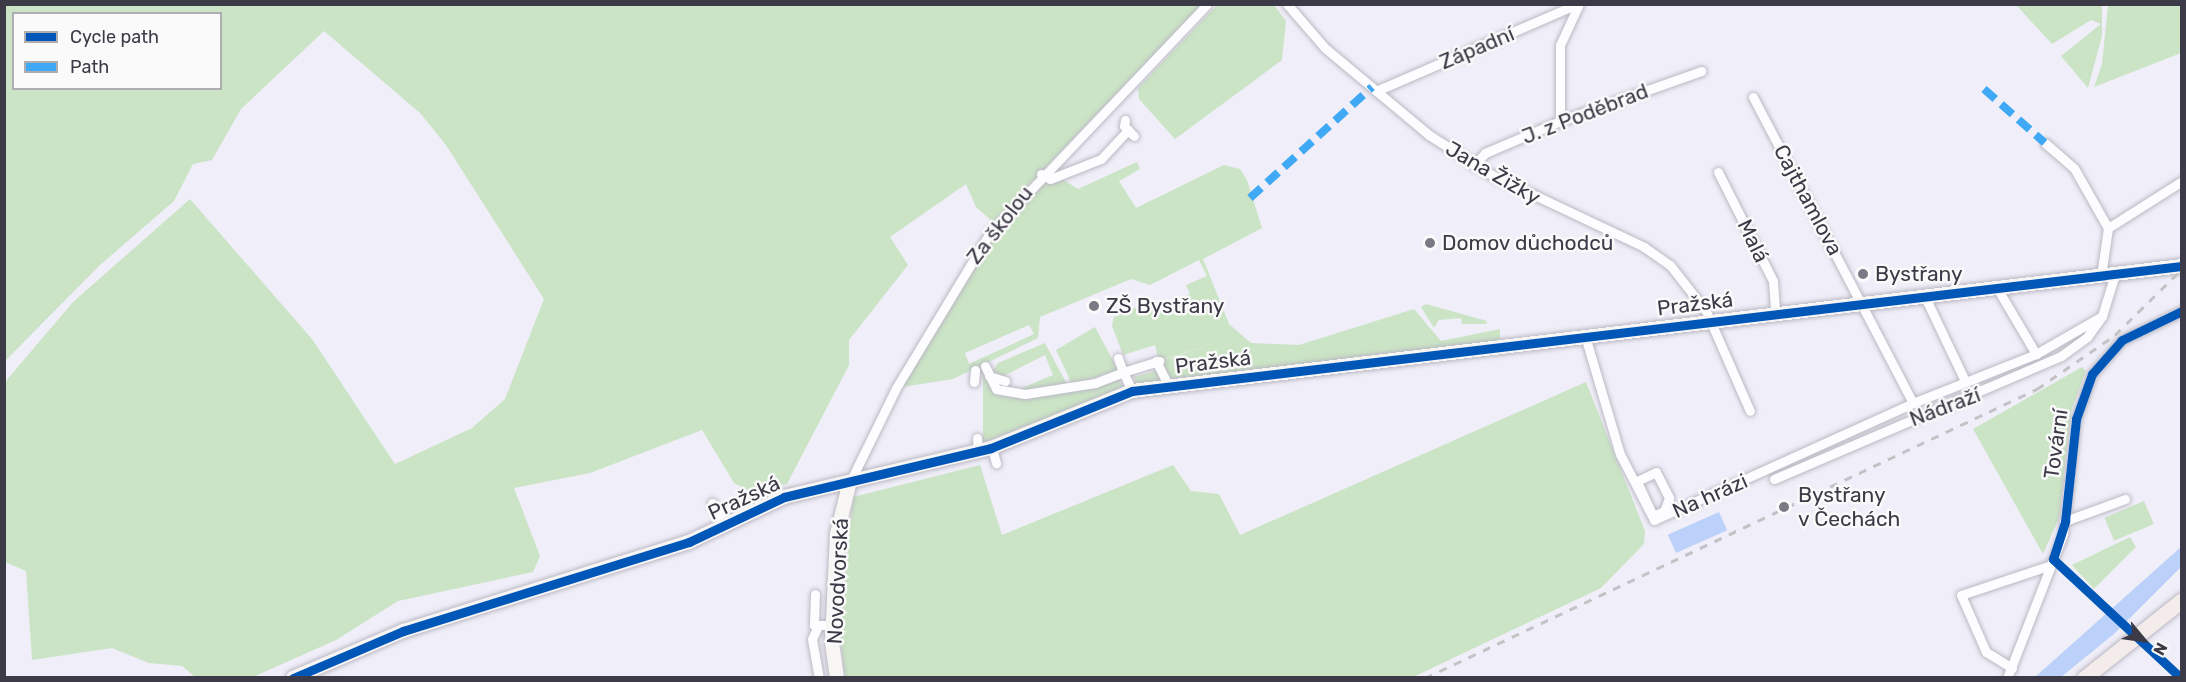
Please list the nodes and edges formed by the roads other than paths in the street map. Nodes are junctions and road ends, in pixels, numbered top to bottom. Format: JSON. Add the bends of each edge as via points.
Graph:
{"nodes":[{"id":1,"x":1207,"y":4,"type":"edge"},
{"id":2,"x":1287,"y":4,"type":"edge"},
{"id":3,"x":1578,"y":4,"type":"edge"},
{"id":4,"x":1701,"y":71,"type":"dead end"},
{"id":5,"x":1376,"y":91,"type":"junction"},
{"id":6,"x":1753,"y":97,"type":"dead end"},
{"id":7,"x":1125,"y":120,"type":"dead end"},
{"id":8,"x":1560,"y":121,"type":"junction"},
{"id":9,"x":2045,"y":143,"type":"dead end"},
{"id":10,"x":1474,"y":165,"type":"junction"},
{"id":11,"x":1718,"y":172,"type":"dead end"},
{"id":12,"x":1041,"y":174,"type":"junction"},
{"id":13,"x":2181,"y":181,"type":"edge"},
{"id":14,"x":2108,"y":228,"type":"junction"},
{"id":15,"x":2181,"y":266,"type":"edge"},
{"id":16,"x":2108,"y":275,"type":"junction"},
{"id":17,"x":1996,"y":288,"type":"junction"},
{"id":18,"x":1925,"y":297,"type":"junction"},
{"id":19,"x":1863,"y":303,"type":"junction"},
{"id":20,"x":2181,"y":311,"type":"edge"},
{"id":21,"x":1776,"y":313,"type":"junction"},
{"id":22,"x":2102,"y":316,"type":"junction"},
{"id":23,"x":1711,"y":320,"type":"junction"},
{"id":24,"x":1585,"y":336,"type":"junction"},
{"id":25,"x":2036,"y":354,"type":"junction"},
{"id":26,"x":1119,"y":358,"type":"dead end"},
{"id":27,"x":985,"y":366,"type":"dead end"},
{"id":28,"x":975,"y":370,"type":"dead end"},
{"id":29,"x":1124,"y":372,"type":"junction"},
{"id":30,"x":989,"y":376,"type":"junction"},
{"id":31,"x":1005,"y":381,"type":"dead end"},
{"id":32,"x":1965,"y":381,"type":"junction"},
{"id":33,"x":974,"y":382,"type":"dead end"},
{"id":34,"x":1169,"y":386,"type":"junction"},
{"id":35,"x":1132,"y":391,"type":"junction"},
{"id":36,"x":1913,"y":403,"type":"junction"},
{"id":37,"x":1750,"y":411,"type":"dead end"},
{"id":38,"x":982,"y":446,"type":"junction"},
{"id":39,"x":996,"y":463,"type":"dead end"},
{"id":40,"x":1774,"y":479,"type":"dead end"},
{"id":41,"x":849,"y":485,"type":"junction"},
{"id":42,"x":2125,"y":499,"type":"dead end"},
{"id":43,"x":712,"y":503,"type":"dead end"},
{"id":44,"x":1659,"y":516,"type":"junction"},
{"id":45,"x":2065,"y":521,"type":"junction"},
{"id":46,"x":726,"y":526,"type":"junction"},
{"id":47,"x":2051,"y":565,"type":"junction"},
{"id":48,"x":815,"y":594,"type":"dead end"},
{"id":49,"x":2181,"y":600,"type":"edge"},
{"id":50,"x":825,"y":626,"type":"junction"},
{"id":51,"x":2010,"y":673,"type":"edge"},
{"id":52,"x":293,"y":678,"type":"edge"},
{"id":53,"x":819,"y":678,"type":"edge"},
{"id":54,"x":837,"y":678,"type":"edge"},
{"id":55,"x":2084,"y":678,"type":"edge"}],
"edges":[{"from":1,"to":12,"type":"street","name":"Za školou"},
{"from":2,"to":5,"type":"street","name":"Jana Žižky","via":[[1325,48]]},
{"from":3,"to":5,"type":"street","name":"Západní"},
{"from":3,"to":8,"type":"street","via":[[1560,45]]},
{"from":4,"to":8,"type":"street","name":"J. z Poděbrad"},
{"from":5,"to":10,"type":"street","name":"Jana Žižky"},
{"from":6,"to":19,"type":"street","name":"Cajthamlova"},
{"from":7,"to":12,"type":"street","via":[[1131,133],[1101,159],[1050,179]]},
{"from":8,"to":10,"type":"street","name":"J. z Poděbrad","via":[[1485,153]]},
{"from":9,"to":14,"type":"street","via":[[2074,168]]},
{"from":10,"to":23,"type":"street","name":"Jana Žižky","via":[[1658,255],[1680,276]]},
{"from":11,"to":21,"type":"street","name":"Malá","via":[[1773,281]]},
{"from":12,"to":41,"type":"street","name":"Za školou","via":[[990,232],[953,287]]},
{"from":13,"to":14,"type":"street"},
{"from":14,"to":16,"type":"street"},
{"from":15,"to":16,"type":"street","name":"Pražská"},
{"from":16,"to":17,"type":"street","name":"Pražská"},
{"from":16,"to":22,"type":"street"},
{"from":17,"to":18,"type":"street","name":"Pražská"},
{"from":17,"to":25,"type":"street"},
{"from":18,"to":19,"type":"street","name":"Pražská"},
{"from":18,"to":32,"type":"street"},
{"from":19,"to":21,"type":"street","name":"Pražská"},
{"from":19,"to":36,"type":"street"},
{"from":20,"to":45,"type":"street","name":"Tovární","via":[[2122,340],[2092,374],[2076,419]]},
{"from":21,"to":23,"type":"street","name":"Pražská"},
{"from":22,"to":25,"type":"street","name":"Na hrázi"},
{"from":22,"to":40,"type":"street","name":"Nádraží","via":[[2087,337],[2061,356]]},
{"from":23,"to":24,"type":"street","name":"Pražská"},
{"from":23,"to":37,"type":"street","name":"Jana Žižky"},
{"from":24,"to":34,"type":"street","name":"Pražská"},
{"from":24,"to":44,"type":"street","name":"Na hrázi","via":[[1620,454],[1648,517]]},
{"from":25,"to":32,"type":"street","name":"Na hrázi"},
{"from":26,"to":29,"type":"street"},
{"from":27,"to":30,"type":"street"},
{"from":28,"to":33,"type":"street"},
{"from":29,"to":30,"type":"street","via":[[1080,389],[1010,395],[996,389]]},
{"from":29,"to":34,"type":"street","via":[[1158,361]]},
{"from":29,"to":35,"type":"street"},
{"from":30,"to":31,"type":"street"},
{"from":32,"to":36,"type":"street","name":"Na hrázi"},
{"from":34,"to":35,"type":"street","name":"Pražská"},
{"from":35,"to":38,"type":"street","name":"Pražská"},
{"from":36,"to":44,"type":"street","name":"Na hrázi"},
{"from":38,"to":39,"type":"street"},
{"from":38,"to":41,"type":"street","name":"Pražská"},
{"from":41,"to":46,"type":"street","name":"Pražská","via":[[778,499]]},
{"from":41,"to":50,"type":"street","name":"Novodvorská","via":[[837,534]]},
{"from":42,"to":45,"type":"street"},
{"from":43,"to":46,"type":"street"},
{"from":44,"to":44,"type":"street","via":[[1653,516],[1637,481],[1656,472],[1669,498]]},
{"from":45,"to":47,"type":"street","name":"Tovární"},
{"from":46,"to":52,"type":"street","name":"Pražská","via":[[403,630]]},
{"from":47,"to":51,"type":"street","name":"Tovární"},
{"from":47,"to":51,"type":"street","via":[[1961,595],[1986,652]]},
{"from":48,"to":50,"type":"street","via":[[813,621]]},
{"from":49,"to":55,"type":"main road"},
{"from":50,"to":53,"type":"street","via":[[812,639]]},
{"from":50,"to":54,"type":"street","name":"Novodvorská"}]}
